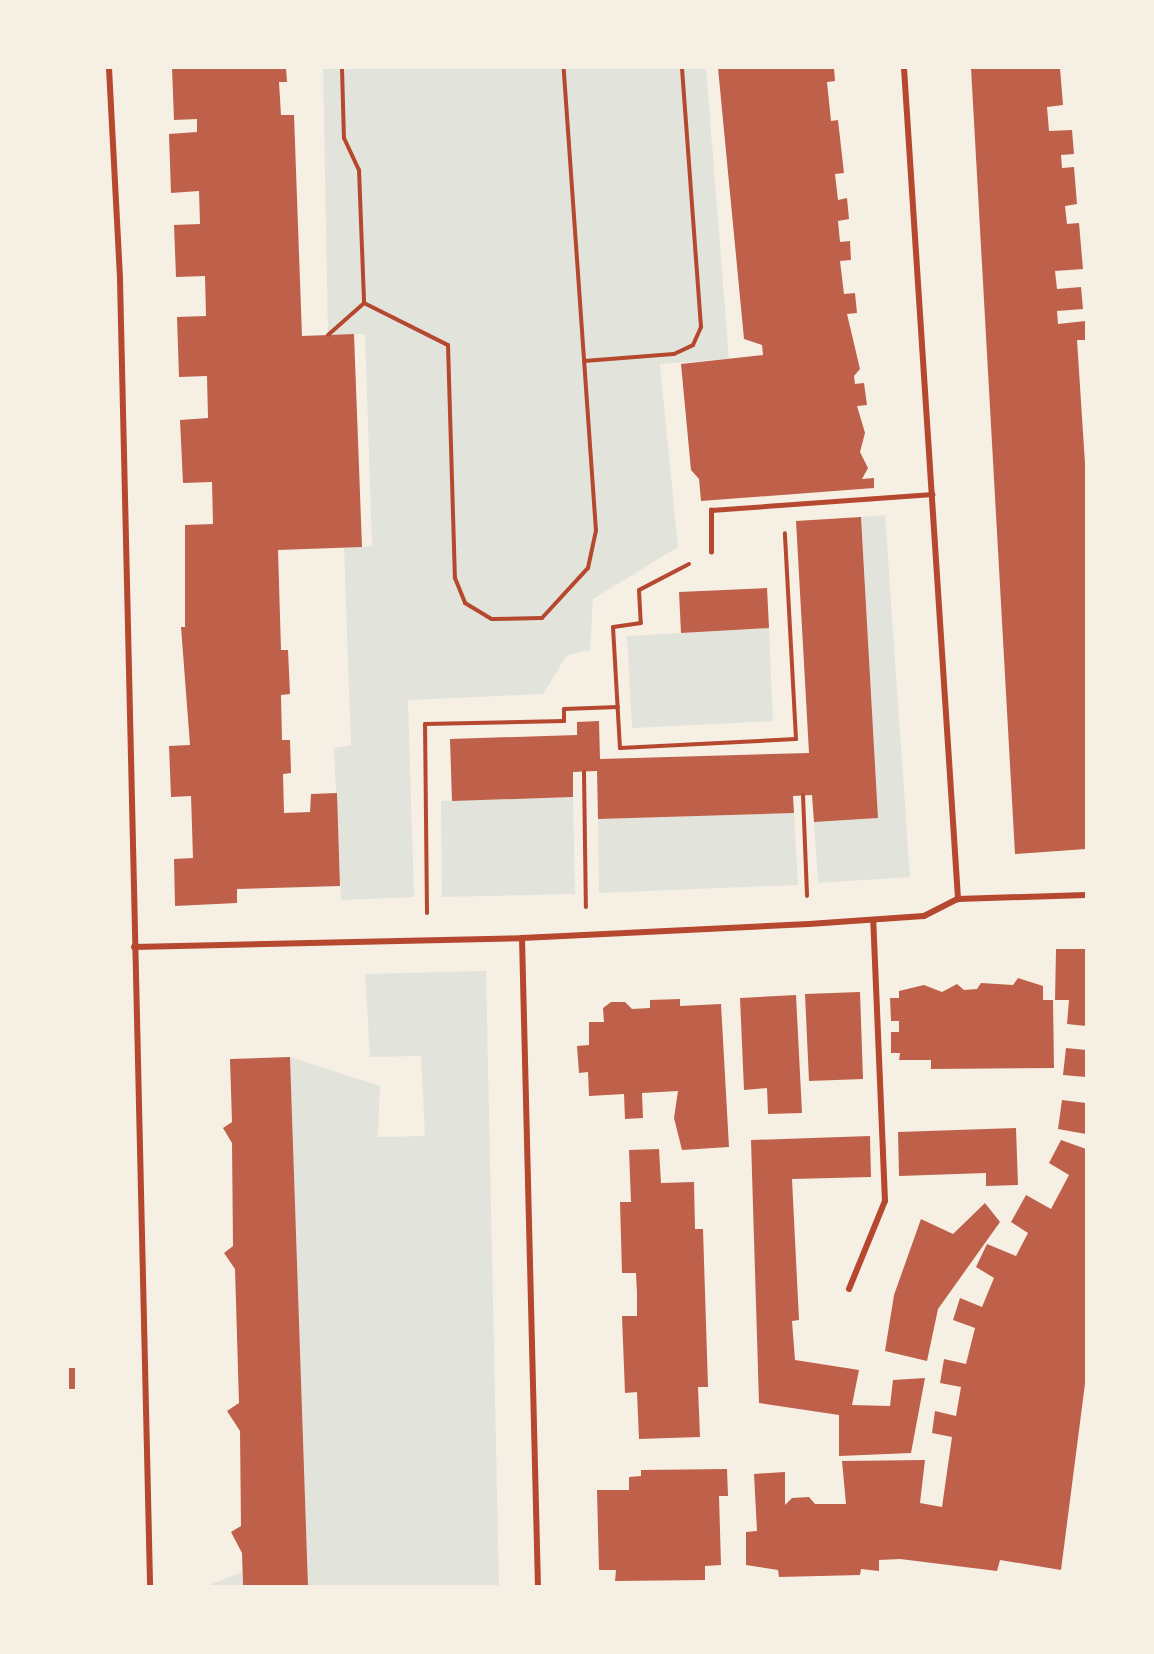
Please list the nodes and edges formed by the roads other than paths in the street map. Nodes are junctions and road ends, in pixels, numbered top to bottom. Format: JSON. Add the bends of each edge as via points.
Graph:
{"nodes":[{"id":1,"x":109,"y":68,"type":"edge"},
{"id":2,"x":904,"y":68,"type":"edge"},
{"id":3,"x":932,"y":494,"type":"junction"},
{"id":4,"x":711,"y":552,"type":"road end"},
{"id":5,"x":1086,"y":896,"type":"edge"},
{"id":6,"x":958,"y":899,"type":"junction"},
{"id":7,"x":873,"y":920,"type":"junction"},
{"id":8,"x":522,"y":938,"type":"junction"},
{"id":9,"x":134,"y":947,"type":"junction"},
{"id":10,"x":849,"y":1289,"type":"dead end"},
{"id":11,"x":150,"y":1587,"type":"edge"},
{"id":12,"x":538,"y":1587,"type":"edge"}],
"edges":[{"from":1,"to":9,"type":"street","via":[[120,280]]},
{"from":2,"to":3,"type":"street"},
{"from":3,"to":4,"type":"lane","via":[[711,510]]},
{"from":3,"to":6,"type":"street"},
{"from":5,"to":6,"type":"street"},
{"from":6,"to":7,"type":"street","via":[[924,916]]},
{"from":7,"to":8,"type":"street"},
{"from":7,"to":10,"type":"street","via":[[885,1201]]},
{"from":8,"to":9,"type":"street"},
{"from":8,"to":12,"type":"street"},
{"from":9,"to":11,"type":"street"}]}
